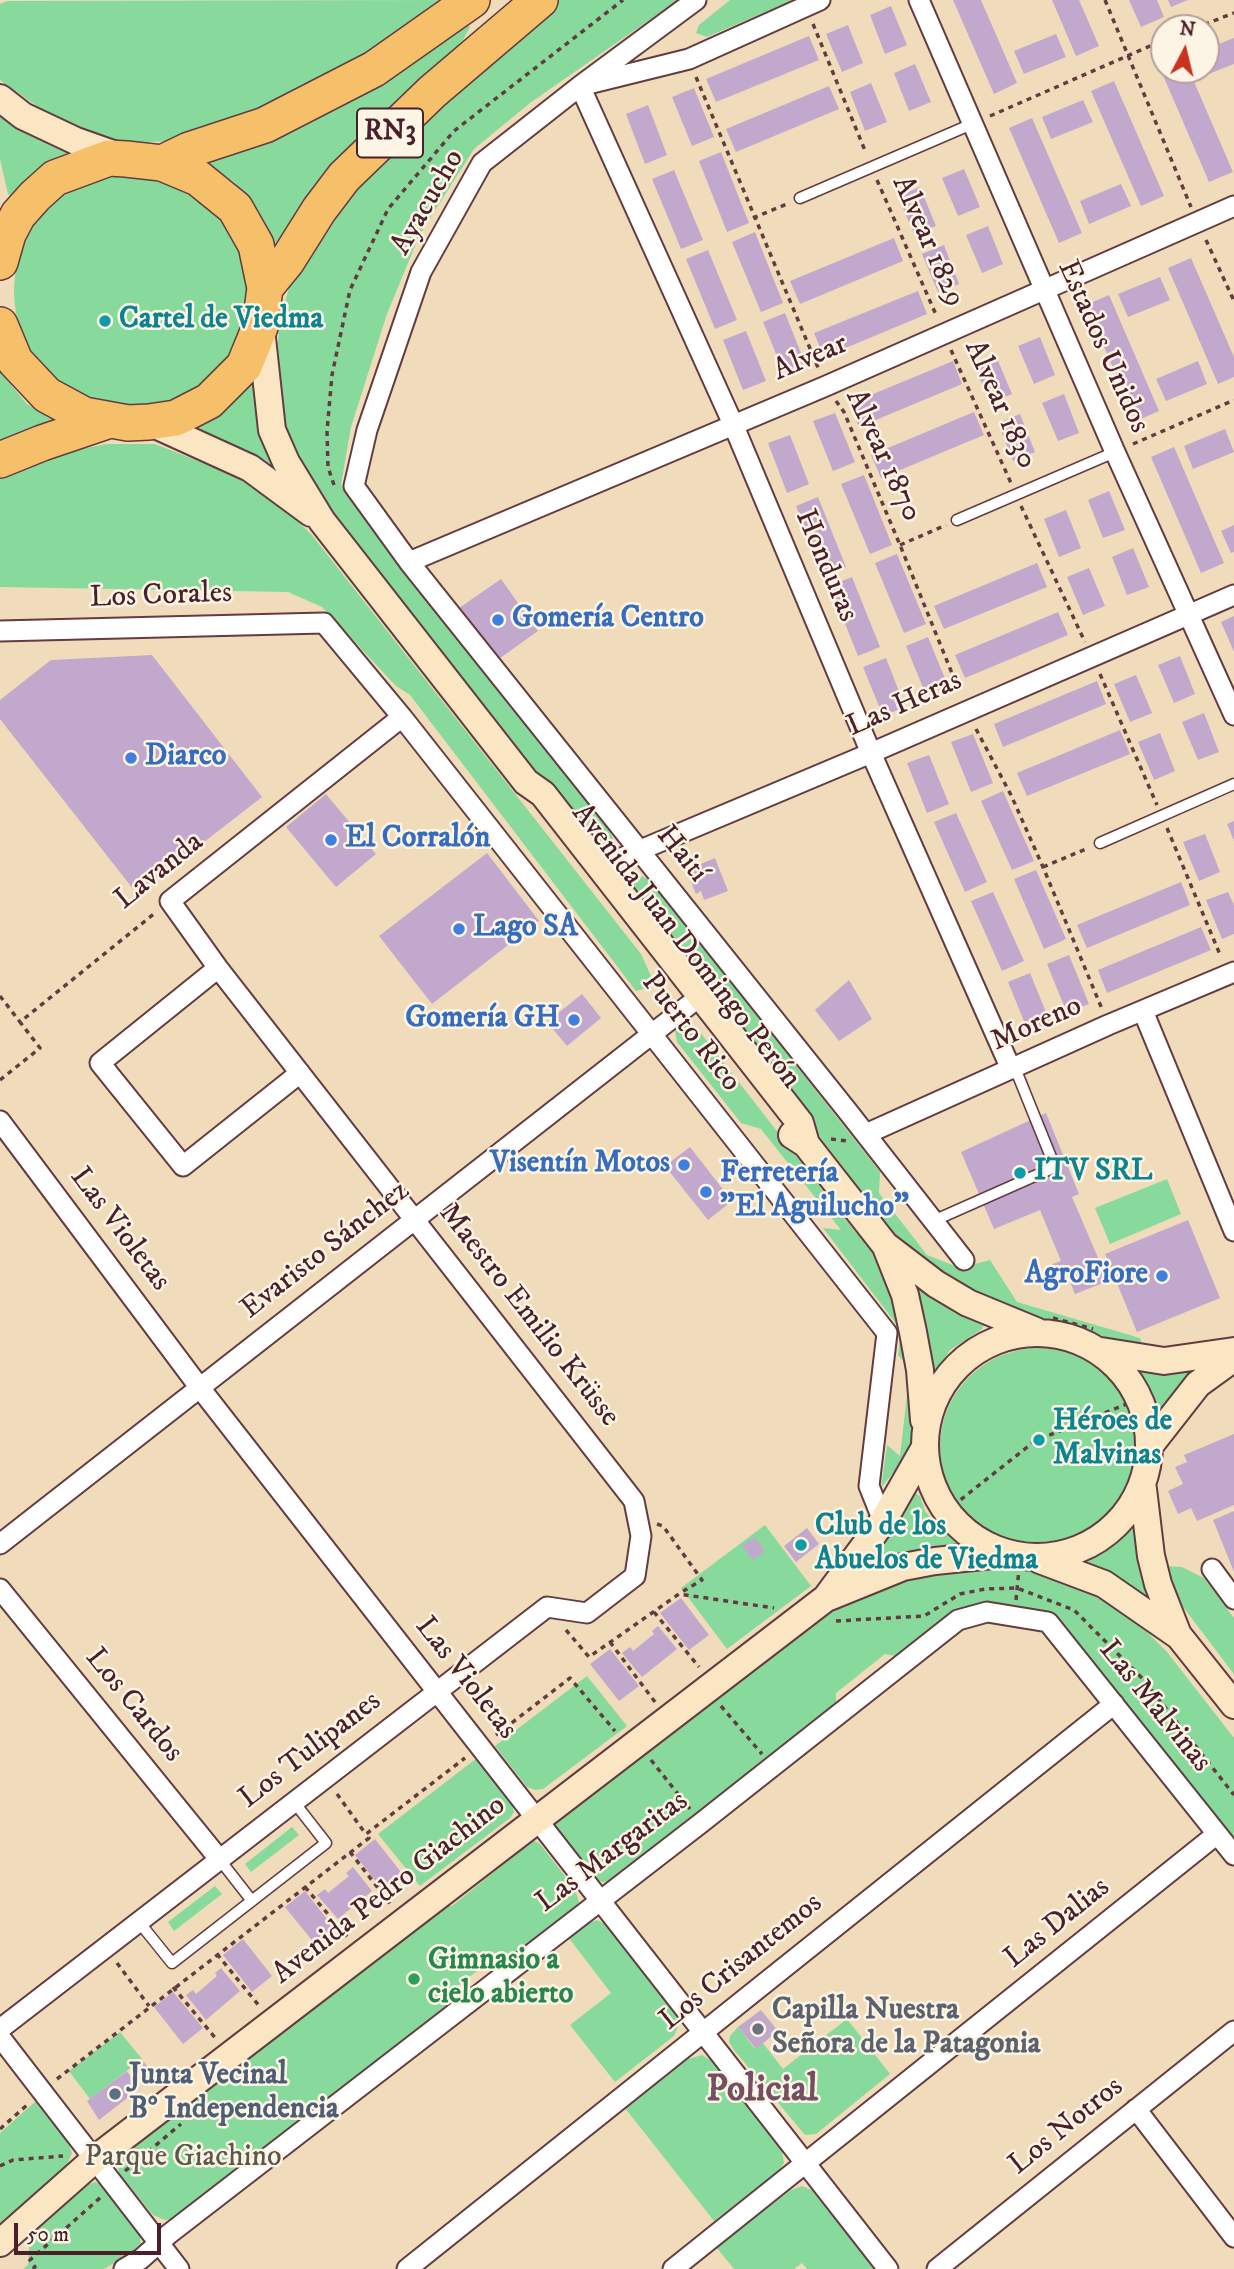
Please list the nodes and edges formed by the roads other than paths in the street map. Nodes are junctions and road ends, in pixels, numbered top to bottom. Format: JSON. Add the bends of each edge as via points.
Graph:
{"nodes":[{"id":1,"x":472,"y":0,"type":"edge"},
{"id":2,"x":540,"y":0,"type":"edge"},
{"id":3,"x":696,"y":0,"type":"edge"},
{"id":4,"x":919,"y":0,"type":"edge"},
{"id":5,"x":813,"y":3,"type":"edge"},
{"id":6,"x":580,"y":86,"type":"junction"},
{"id":7,"x":0,"y":98,"type":"edge"},
{"id":8,"x":972,"y":124,"type":"junction"},
{"id":9,"x":126,"y":159,"type":"junction"},
{"id":10,"x":162,"y":163,"type":"junction"},
{"id":11,"x":800,"y":198,"type":"road end"},
{"id":12,"x":1234,"y":206,"type":"edge"},
{"id":13,"x":3,"y":234,"type":"edge"},
{"id":14,"x":265,"y":288,"type":"junction"},
{"id":15,"x":1044,"y":289,"type":"junction"},
{"id":16,"x":0,"y":325,"type":"edge"},
{"id":17,"x":260,"y":327,"type":"junction"},
{"id":18,"x":110,"y":421,"type":"junction"},
{"id":19,"x":149,"y":422,"type":"junction"},
{"id":20,"x":733,"y":424,"type":"junction"},
{"id":21,"x":1115,"y":452,"type":"junction"},
{"id":22,"x":0,"y":460,"type":"edge"},
{"id":23,"x":345,"y":487,"type":"joint"},
{"id":24,"x":957,"y":520,"type":"road end"},
{"id":25,"x":322,"y":521,"type":"junction"},
{"id":26,"x":409,"y":562,"type":"junction"},
{"id":27,"x":1234,"y":595,"type":"edge"},
{"id":28,"x":1189,"y":616,"type":"junction"},
{"id":29,"x":324,"y":622,"type":"joint"},
{"id":30,"x":0,"y":632,"type":"edge"},
{"id":31,"x":1234,"y":715,"type":"edge"},
{"id":32,"x":402,"y":717,"type":"junction"},
{"id":33,"x":872,"y":753,"type":"junction"},
{"id":34,"x":526,"y":782,"type":"junction"},
{"id":35,"x":1234,"y":784,"type":"edge"},
{"id":36,"x":1100,"y":843,"type":"road end"},
{"id":37,"x":639,"y":850,"type":"junction"},
{"id":38,"x":600,"y":866,"type":"junction"},
{"id":39,"x":170,"y":901,"type":"joint"},
{"id":40,"x":218,"y":968,"type":"junction"},
{"id":41,"x":1231,"y":973,"type":"edge"},
{"id":42,"x":689,"y":1005,"type":"junction"},
{"id":43,"x":1143,"y":1011,"type":"junction"},
{"id":44,"x":652,"y":1033,"type":"junction"},
{"id":45,"x":1013,"y":1068,"type":"junction"},
{"id":46,"x":300,"y":1073,"type":"junction"},
{"id":47,"x":0,"y":1121,"type":"edge"},
{"id":48,"x":866,"y":1135,"type":"junction"},
{"id":49,"x":817,"y":1140,"type":"junction"},
{"id":50,"x":415,"y":1219,"type":"junction"},
{"id":51,"x":933,"y":1221,"type":"junction"},
{"id":52,"x":1234,"y":1230,"type":"edge"},
{"id":53,"x":885,"y":1245,"type":"junction"},
{"id":54,"x":964,"y":1260,"type":"dead end"},
{"id":55,"x":1040,"y":1323,"type":"junction"},
{"id":56,"x":1101,"y":1341,"type":"junction"},
{"id":57,"x":1234,"y":1351,"type":"edge"},
{"id":58,"x":1234,"y":1358,"type":"edge"},
{"id":59,"x":200,"y":1388,"type":"junction"},
{"id":60,"x":925,"y":1438,"type":"junction"},
{"id":61,"x":1151,"y":1444,"type":"junction"},
{"id":62,"x":1143,"y":1489,"type":"junction"},
{"id":63,"x":883,"y":1521,"type":"junction"},
{"id":64,"x":0,"y":1544,"type":"edge"},
{"id":65,"x":1021,"y":1556,"type":"junction"},
{"id":66,"x":1212,"y":1569,"type":"dead end"},
{"id":67,"x":0,"y":1589,"type":"edge"},
{"id":68,"x":1234,"y":1599,"type":"edge"},
{"id":69,"x":547,"y":1606,"type":"joint"},
{"id":70,"x":819,"y":1612,"type":"junction"},
{"id":71,"x":1014,"y":1616,"type":"joint"},
{"id":72,"x":1179,"y":1636,"type":"junction"},
{"id":73,"x":437,"y":1691,"type":"junction"},
{"id":74,"x":1114,"y":1704,"type":"junction"},
{"id":75,"x":1234,"y":1705,"type":"edge"},
{"id":76,"x":294,"y":1802,"type":"junction"},
{"id":77,"x":537,"y":1819,"type":"junction"},
{"id":78,"x":1217,"y":1834,"type":"junction"},
{"id":79,"x":1234,"y":1855,"type":"edge"},
{"id":80,"x":220,"y":1860,"type":"junction"},
{"id":81,"x":598,"y":1900,"type":"junction"},
{"id":82,"x":252,"y":1901,"type":"junction"},
{"id":83,"x":139,"y":1922,"type":"junction"},
{"id":84,"x":0,"y":2029,"type":"edge"},
{"id":85,"x":1234,"y":2031,"type":"edge"},
{"id":86,"x":704,"y":2032,"type":"junction"},
{"id":87,"x":0,"y":2037,"type":"edge"},
{"id":88,"x":1136,"y":2109,"type":"junction"},
{"id":89,"x":90,"y":2154,"type":"junction"},
{"id":90,"x":806,"y":2164,"type":"junction"},
{"id":91,"x":1234,"y":2237,"type":"edge"},
{"id":92,"x":0,"y":2243,"type":"edge"},
{"id":93,"x":158,"y":2243,"type":"junction"},
{"id":94,"x":124,"y":2269,"type":"edge"},
{"id":95,"x":179,"y":2269,"type":"edge"},
{"id":96,"x":407,"y":2269,"type":"edge"},
{"id":97,"x":673,"y":2269,"type":"edge"},
{"id":98,"x":888,"y":2269,"type":"edge"},
{"id":99,"x":937,"y":2269,"type":"edge"}],
"edges":[{"from":1,"to":10,"type":"highway","number":"RN3","via":[[374,69],[265,125]]},
{"from":2,"to":14,"type":"highway","number":"RN3","via":[[432,92],[344,177]]},
{"from":3,"to":6,"type":"street","name":"Ayacucho"},
{"from":4,"to":8,"type":"street","name":"Estados Unidos"},
{"from":5,"to":6,"type":"street","via":[[688,59]]},
{"from":6,"to":20,"type":"street","name":"Honduras"},
{"from":6,"to":23,"type":"street","name":"Ayacucho","via":[[482,163],[448,221],[421,272]]},
{"from":7,"to":9,"type":"main road","via":[[23,116]]},
{"from":8,"to":11,"type":"lane"},
{"from":8,"to":15,"type":"street","name":"Estados Unidos"},
{"from":9,"to":10,"type":"highway"},
{"from":9,"to":13,"type":"highway","via":[[109,158],[55,178]]},
{"from":10,"to":14,"type":"highway","via":[[198,178],[235,208],[256,245]]},
{"from":12,"to":15,"type":"street","name":"Alvear"},
{"from":14,"to":17,"type":"highway"},
{"from":15,"to":20,"type":"street","name":"Alvear"},
{"from":15,"to":21,"type":"street","name":"Estados Unidos"},
{"from":16,"to":18,"type":"highway","via":[[15,361],[47,395],[84,415]]},
{"from":17,"to":19,"type":"highway","via":[[244,366],[209,401],[176,418]]},
{"from":17,"to":25,"type":"main road","name":"Avenida Juan Domingo Perón","via":[[272,430]]},
{"from":18,"to":19,"type":"highway"},
{"from":18,"to":22,"type":"highway"},
{"from":19,"to":25,"type":"main road","name":"Avenida Juan Domingo Perón","via":[[250,468]]},
{"from":20,"to":26,"type":"street","name":"Alvear"},
{"from":20,"to":33,"type":"street","name":"Honduras"},
{"from":21,"to":24,"type":"lane"},
{"from":21,"to":28,"type":"street","name":"Estados Unidos"},
{"from":23,"to":26,"type":"street","name":"Haití"},
{"from":25,"to":34,"type":"main road","name":"Avenida Juan Domingo Perón"},
{"from":26,"to":37,"type":"street","name":"Haití"},
{"from":27,"to":28,"type":"street","name":"Las Heras"},
{"from":28,"to":31,"type":"street","name":"Estados Unidos"},
{"from":28,"to":33,"type":"street","name":"Las Heras"},
{"from":29,"to":30,"type":"street","name":"Los Corales"},
{"from":29,"to":32,"type":"street","name":"Puerto Rico"},
{"from":32,"to":39,"type":"street","name":"Lavanda"},
{"from":32,"to":44,"type":"street","name":"Puerto Rico"},
{"from":33,"to":37,"type":"street","name":"Las Heras"},
{"from":33,"to":45,"type":"street","name":"Honduras"},
{"from":34,"to":38,"type":"main road","name":"Avenida Juan Domingo Perón","via":[[543,794]]},
{"from":34,"to":42,"type":"main road","name":"Avenida Juan Domingo Perón","via":[[531,803]]},
{"from":35,"to":36,"type":"lane"},
{"from":37,"to":38,"type":"street","name":"Las Heras"},
{"from":37,"to":48,"type":"street","name":"Haití"},
{"from":38,"to":49,"type":"main road","name":"Avenida Juan Domingo Perón"},
{"from":39,"to":40,"type":"street","name":"Maestro Emilio Krüsse"},
{"from":40,"to":46,"type":"street","name":"Maestro Emilio Krüsse"},
{"from":40,"to":46,"type":"street","via":[[100,1063],[183,1166]]},
{"from":41,"to":43,"type":"street","name":"Moreno"},
{"from":42,"to":44,"type":"street","name":"Evaristo Sánchez"},
{"from":42,"to":49,"type":"main road","name":"Avenida Juan Domingo Perón","via":[[787,1132]]},
{"from":43,"to":45,"type":"street","name":"Moreno"},
{"from":43,"to":52,"type":"street"},
{"from":44,"to":50,"type":"street","name":"Evaristo Sánchez"},
{"from":44,"to":63,"type":"street","name":"Puerto Rico","via":[[887,1333],[869,1486]]},
{"from":45,"to":48,"type":"street","name":"Moreno"},
{"from":45,"to":51,"type":"lane","via":[[1055,1167]]},
{"from":46,"to":50,"type":"street","name":"Maestro Emilio Krüsse"},
{"from":47,"to":59,"type":"street","name":"Las Violetas"},
{"from":48,"to":51,"type":"street","name":"Haití"},
{"from":49,"to":53,"type":"main road","name":"Avenida Juan Domingo Perón"},
{"from":50,"to":59,"type":"street","name":"Evaristo Sánchez"},
{"from":50,"to":69,"type":"street","name":"Maestro Emilio Krüsse","via":[[637,1518],[635,1576],[587,1613]]},
{"from":51,"to":54,"type":"street","name":"Haití"},
{"from":53,"to":55,"type":"main road","name":"Avenida Juan Domingo Perón","via":[[968,1303]]},
{"from":53,"to":60,"type":"main road","name":"Avenida Juan Domingo Perón","via":[[905,1294],[913,1332]]},
{"from":55,"to":56,"type":"main road","via":[[1069,1338]]},
{"from":55,"to":60,"type":"main road","name":"Avenida Pedro Giachino","via":[[994,1340],[964,1359],[940,1390]]},
{"from":56,"to":57,"type":"main road","via":[[1164,1361]]},
{"from":56,"to":61,"type":"main road","via":[[1146,1411]]},
{"from":58,"to":61,"type":"main road","via":[[1198,1384]]},
{"from":59,"to":64,"type":"street","name":"Evaristo Sánchez"},
{"from":59,"to":73,"type":"street","name":"Las Violetas"},
{"from":60,"to":63,"type":"main road","name":"Avenida Pedro Giachino"},
{"from":60,"to":65,"type":"main road","name":"Avenida Juan Domingo Perón","via":[[928,1472],[945,1512],[968,1534]]},
{"from":61,"to":62,"type":"main road"},
{"from":62,"to":65,"type":"main road","name":"Avenida Pedro Giachino","via":[[1108,1534],[1078,1550]]},
{"from":62,"to":72,"type":"main road","via":[[1151,1556]]},
{"from":63,"to":70,"type":"main road","name":"Avenida Pedro Giachino"},
{"from":65,"to":70,"type":"main road","name":"Avenida Pedro Giachino","via":[[903,1567]]},
{"from":65,"to":72,"type":"main road","via":[[1104,1584]]},
{"from":66,"to":68,"type":"street"},
{"from":67,"to":80,"type":"street","name":"Los Cardos"},
{"from":69,"to":73,"type":"street","name":"Los Tulipanes"},
{"from":70,"to":77,"type":"main road","name":"Avenida Pedro Giachino"},
{"from":71,"to":74,"type":"street","name":"Las Malvinas","via":[[1048,1622]]},
{"from":71,"to":81,"type":"street","name":"Las Margaritas","via":[[987,1612],[958,1620]]},
{"from":72,"to":75,"type":"main road"},
{"from":73,"to":76,"type":"street","name":"Los Tulipanes"},
{"from":73,"to":77,"type":"street","name":"Las Violetas"},
{"from":74,"to":78,"type":"street","name":"Las Malvinas"},
{"from":74,"to":86,"type":"street","name":"Los Crisantemos"},
{"from":76,"to":80,"type":"street","name":"Los Tulipanes"},
{"from":76,"to":82,"type":"lane","via":[[326,1843]]},
{"from":77,"to":81,"type":"street","name":"Las Violetas"},
{"from":77,"to":89,"type":"main road","name":"Avenida Pedro Giachino","via":[[229,2056]]},
{"from":78,"to":79,"type":"street","name":"Las Malvinas"},
{"from":78,"to":90,"type":"street","name":"Las Dalias"},
{"from":80,"to":82,"type":"lane"},
{"from":80,"to":83,"type":"street","name":"Los Tulipanes"},
{"from":81,"to":86,"type":"street","name":"Las Violetas"},
{"from":81,"to":93,"type":"street","name":"Las Margaritas"},
{"from":82,"to":83,"type":"lane","via":[[172,1963]]},
{"from":83,"to":84,"type":"street","name":"Los Tulipanes"},
{"from":85,"to":88,"type":"street","name":"Los Notros"},
{"from":86,"to":90,"type":"street","name":"Las Violetas"},
{"from":86,"to":96,"type":"street","name":"Los Crisantemos"},
{"from":87,"to":89,"type":"street"},
{"from":88,"to":91,"type":"street"},
{"from":88,"to":99,"type":"street","name":"Los Notros"},
{"from":89,"to":92,"type":"main road","name":"Avenida Pedro Giachino"},
{"from":89,"to":93,"type":"street"},
{"from":90,"to":97,"type":"street","name":"Las Dalias"},
{"from":90,"to":98,"type":"street","name":"Las Violetas"},
{"from":93,"to":94,"type":"street","name":"Las Margaritas"},
{"from":93,"to":95,"type":"street"}]}
